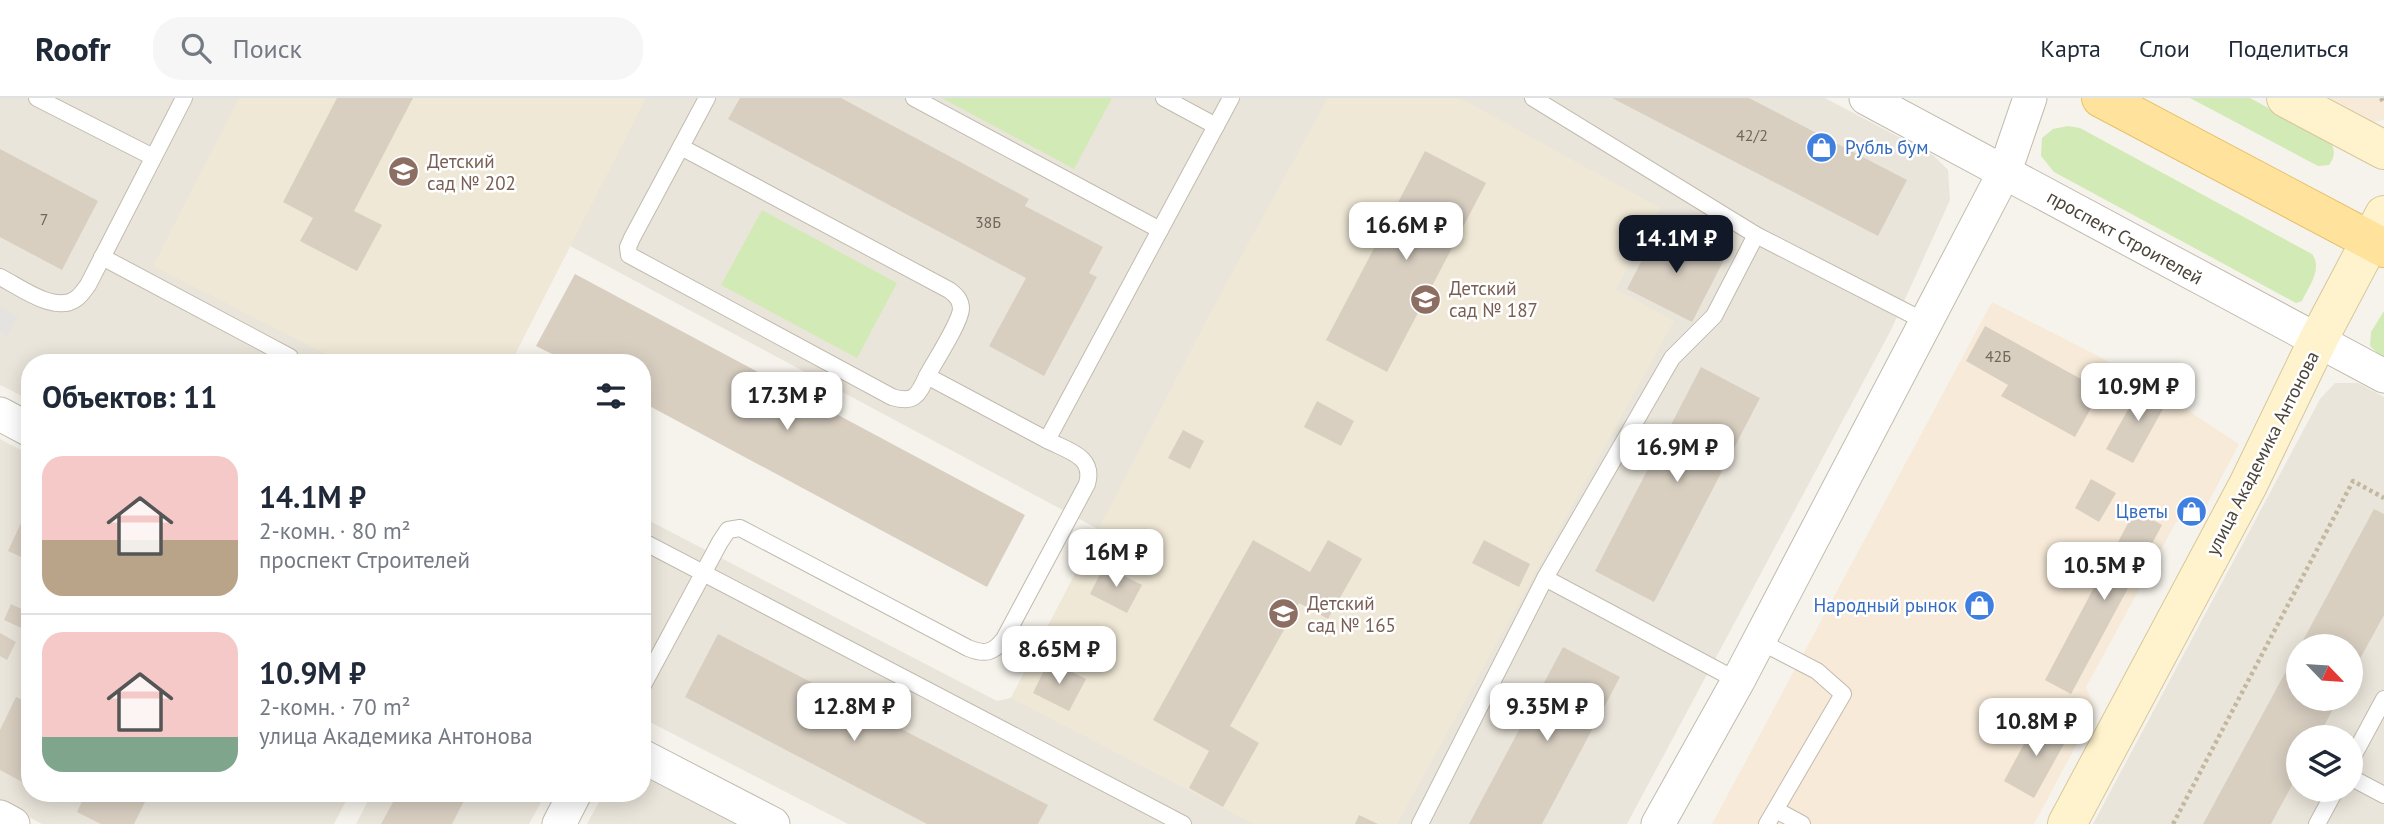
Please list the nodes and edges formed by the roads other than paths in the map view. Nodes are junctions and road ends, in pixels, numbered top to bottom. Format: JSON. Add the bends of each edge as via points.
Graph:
{"nodes":[{"id":1,"x":37,"y":98,"type":"edge"},
{"id":2,"x":184,"y":98,"type":"edge"},
{"id":3,"x":707,"y":98,"type":"edge"},
{"id":4,"x":914,"y":98,"type":"edge"},
{"id":5,"x":1164,"y":98,"type":"edge"},
{"id":6,"x":1231,"y":98,"type":"edge"},
{"id":7,"x":1533,"y":98,"type":"edge"},
{"id":8,"x":1866,"y":98,"type":"edge"},
{"id":9,"x":2030,"y":98,"type":"edge"},
{"id":10,"x":2101,"y":98,"type":"edge"},
{"id":11,"x":2286,"y":98,"type":"edge"},
{"id":12,"x":1216,"y":126,"type":"junction"},
{"id":13,"x":681,"y":146,"type":"junction"},
{"id":14,"x":2384,"y":150,"type":"edge"},
{"id":15,"x":153,"y":158,"type":"junction"},
{"id":16,"x":2005,"y":171,"type":"junction"},
{"id":17,"x":1160,"y":230,"type":"junction"},
{"id":18,"x":1756,"y":235,"type":"junction"},
{"id":19,"x":2380,"y":235,"type":"edge"},
{"id":20,"x":102,"y":257,"type":"junction"},
{"id":21,"x":0,"y":277,"type":"edge"},
{"id":22,"x":1926,"y":322,"type":"junction"},
{"id":23,"x":2318,"y":340,"type":"junction"},
{"id":24,"x":279,"y":354,"type":"edge"},
{"id":25,"x":928,"y":376,"type":"junction"},
{"id":26,"x":2384,"y":376,"type":"edge"},
{"id":27,"x":0,"y":414,"type":"edge"},
{"id":28,"x":21,"y":425,"type":"edge"},
{"id":29,"x":1047,"y":440,"type":"junction"},
{"id":30,"x":651,"y":546,"type":"edge"},
{"id":31,"x":703,"y":573,"type":"junction"},
{"id":32,"x":1545,"y":578,"type":"junction"},
{"id":33,"x":1759,"y":640,"type":"junction"},
{"id":34,"x":651,"y":670,"type":"edge"},
{"id":35,"x":1738,"y":681,"type":"junction"},
{"id":36,"x":2384,"y":699,"type":"edge"},
{"id":37,"x":2363,"y":738,"type":"edge"},
{"id":38,"x":651,"y":761,"type":"edge"},
{"id":39,"x":2363,"y":784,"type":"edge"},
{"id":40,"x":2384,"y":794,"type":"edge"},
{"id":41,"x":570,"y":802,"type":"edge"},
{"id":42,"x":2329,"y":802,"type":"edge"},
{"id":43,"x":0,"y":817,"type":"edge"},
{"id":44,"x":1772,"y":817,"type":"edge"},
{"id":45,"x":13,"y":824,"type":"edge"},
{"id":46,"x":559,"y":824,"type":"edge"},
{"id":47,"x":773,"y":824,"type":"edge"},
{"id":48,"x":1183,"y":824,"type":"edge"},
{"id":49,"x":1420,"y":824,"type":"edge"},
{"id":50,"x":1658,"y":824,"type":"edge"},
{"id":51,"x":1802,"y":824,"type":"edge"},
{"id":52,"x":2067,"y":824,"type":"edge"},
{"id":53,"x":2317,"y":824,"type":"edge"}],
"edges":[{"from":1,"to":15,"type":"lane"},
{"from":2,"to":15,"type":"lane"},
{"from":3,"to":13,"type":"lane"},
{"from":4,"to":17,"type":"lane"},
{"from":5,"to":12,"type":"lane"},
{"from":6,"to":12,"type":"lane"},
{"from":7,"to":18,"type":"lane"},
{"from":8,"to":16,"type":"street","name":"проспект Строителей"},
{"from":9,"to":16,"type":"street"},
{"from":10,"to":19,"type":"main road"},
{"from":11,"to":14,"type":"main road"},
{"from":12,"to":17,"type":"lane"},
{"from":13,"to":25,"type":"lane","via":[[958,297],[957,321]]},
{"from":13,"to":25,"type":"lane","via":[[632,238],[629,255],[892,397],[914,398]]},
{"from":15,"to":20,"type":"lane"},
{"from":16,"to":22,"type":"street"},
{"from":16,"to":23,"type":"street","name":"проспект Строителей"},
{"from":17,"to":29,"type":"lane"},
{"from":18,"to":22,"type":"lane"},
{"from":18,"to":32,"type":"lane","via":[[1714,316],[1672,358]]},
{"from":19,"to":23,"type":"main road","name":"улица Академика Антонова"},
{"from":20,"to":21,"type":"lane","via":[[77,299],[60,305]]},
{"from":20,"to":24,"type":"lane"},
{"from":22,"to":33,"type":"street"},
{"from":23,"to":26,"type":"street","name":"проспект Строителей"},
{"from":23,"to":52,"type":"main road","name":"улица Академика Антонова","via":[[2248,485]]},
{"from":25,"to":29,"type":"lane"},
{"from":27,"to":28,"type":"street"},
{"from":29,"to":31,"type":"lane","via":[[1081,458],[1090,473],[996,650],[982,654],[968,648],[740,527],[728,530]]},
{"from":30,"to":31,"type":"lane"},
{"from":31,"to":34,"type":"lane"},
{"from":31,"to":48,"type":"lane"},
{"from":32,"to":35,"type":"lane"},
{"from":32,"to":49,"type":"lane"},
{"from":33,"to":35,"type":"street"},
{"from":33,"to":44,"type":"lane","via":[[1817,671],[1843,694]]},
{"from":35,"to":50,"type":"street"},
{"from":36,"to":37,"type":"lane"},
{"from":38,"to":47,"type":"street"},
{"from":39,"to":40,"type":"lane"},
{"from":41,"to":46,"type":"street"},
{"from":42,"to":53,"type":"lane"},
{"from":43,"to":45,"type":"street"},
{"from":44,"to":51,"type":"lane"}]}
